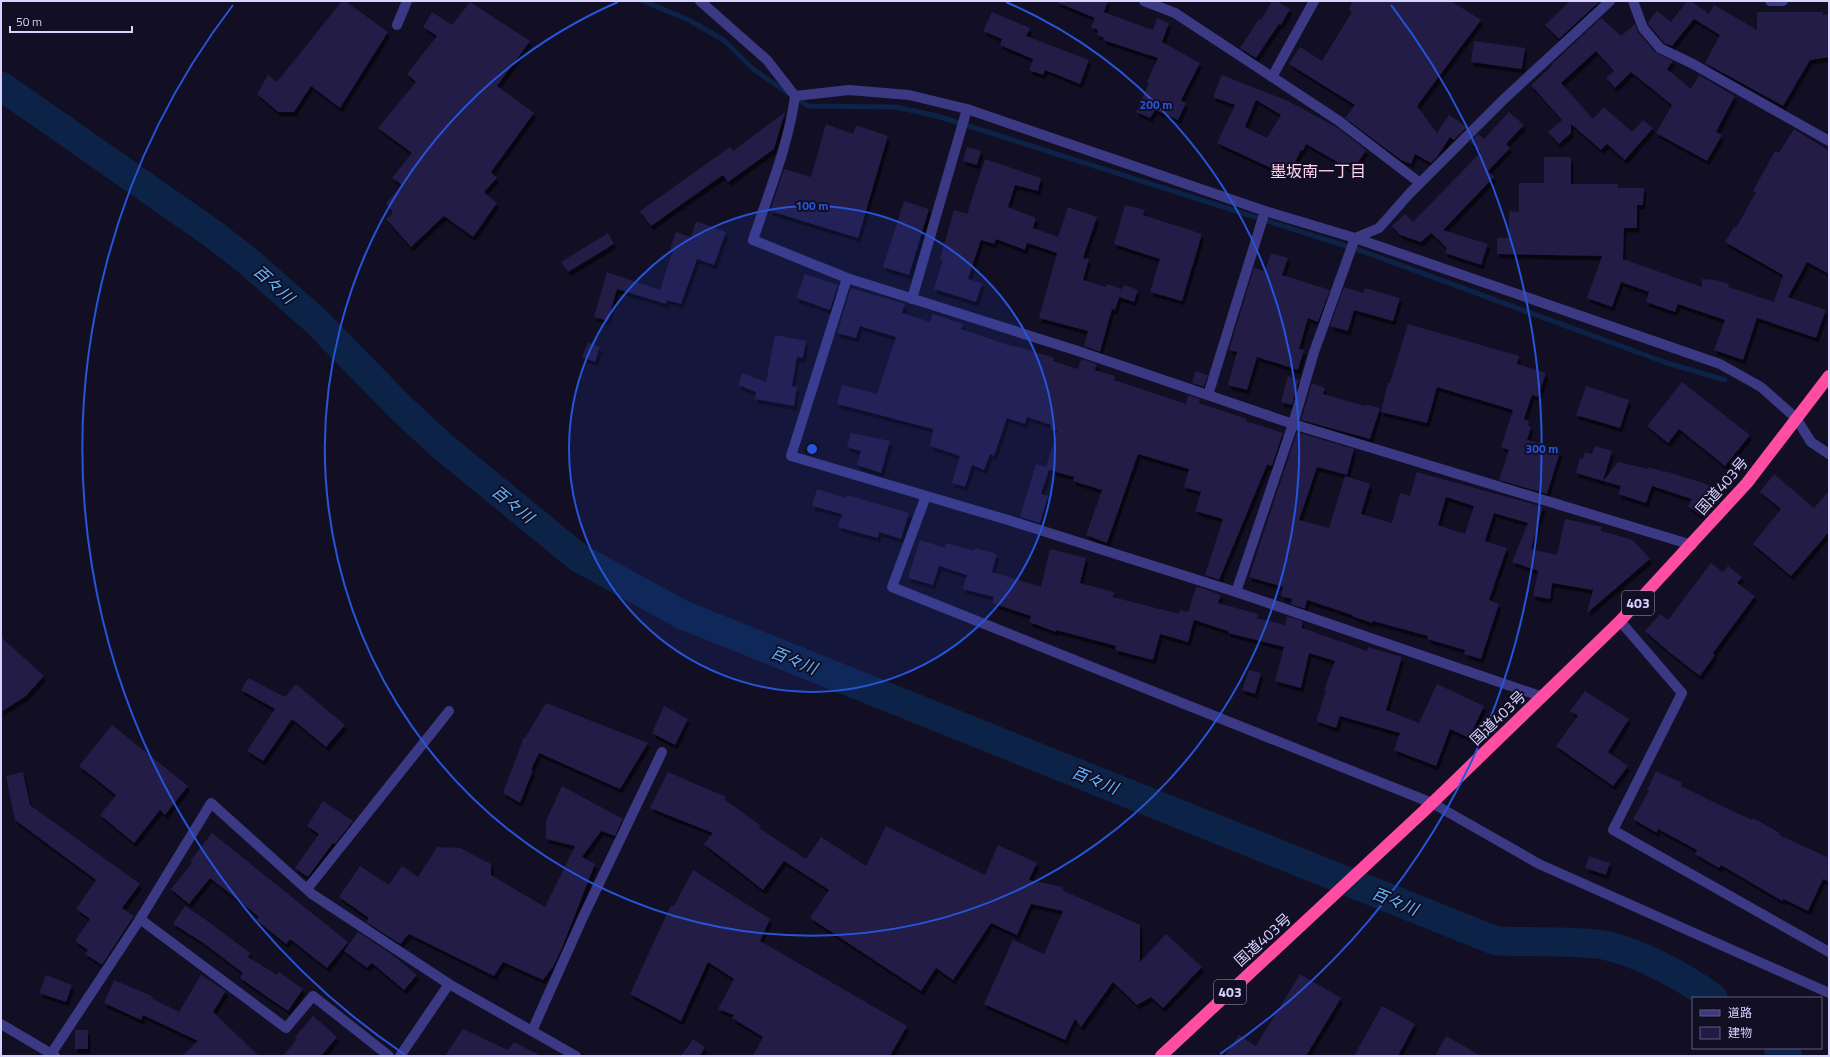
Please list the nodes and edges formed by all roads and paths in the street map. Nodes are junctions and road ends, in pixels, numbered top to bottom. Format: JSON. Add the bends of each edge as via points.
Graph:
{"nodes":[{"id":1,"x":407,"y":1,"type":"edge"},
{"id":2,"x":700,"y":1,"type":"edge"},
{"id":3,"x":1144,"y":1,"type":"edge"},
{"id":4,"x":1314,"y":1,"type":"edge"},
{"id":5,"x":1610,"y":1,"type":"edge"},
{"id":6,"x":1633,"y":1,"type":"edge"},
{"id":7,"x":1770,"y":1,"type":"edge"},
{"id":8,"x":1783,"y":1,"type":"edge"},
{"id":9,"x":397,"y":25,"type":"dead end"},
{"id":10,"x":1272,"y":77,"type":"junction"},
{"id":11,"x":795,"y":96,"type":"junction"},
{"id":12,"x":967,"y":109,"type":"junction"},
{"id":13,"x":1829,"y":141,"type":"edge"},
{"id":14,"x":1420,"y":183,"type":"junction"},
{"id":15,"x":1266,"y":211,"type":"junction"},
{"id":16,"x":1355,"y":238,"type":"junction"},
{"id":17,"x":847,"y":278,"type":"junction"},
{"id":18,"x":912,"y":299,"type":"junction"},
{"id":19,"x":1829,"y":376,"type":"edge"},
{"id":20,"x":1208,"y":395,"type":"junction"},
{"id":21,"x":1796,"y":418,"type":"junction"},
{"id":22,"x":1293,"y":424,"type":"junction"},
{"id":23,"x":1829,"y":454,"type":"edge"},
{"id":24,"x":926,"y":496,"type":"junction"},
{"id":25,"x":1692,"y":545,"type":"junction"},
{"id":26,"x":1236,"y":592,"type":"junction"},
{"id":27,"x":1620,"y":621,"type":"junction"},
{"id":28,"x":1543,"y":697,"type":"junction"},
{"id":29,"x":449,"y":711,"type":"dead end"},
{"id":30,"x":662,"y":752,"type":"dead end"},
{"id":31,"x":1429,"y":806,"type":"junction"},
{"id":32,"x":307,"y":889,"type":"junction"},
{"id":33,"x":140,"y":919,"type":"junction"},
{"id":34,"x":1829,"y":952,"type":"edge"},
{"id":35,"x":449,"y":984,"type":"junction"},
{"id":36,"x":1829,"y":993,"type":"edge"},
{"id":37,"x":5,"y":1026,"type":"edge"},
{"id":38,"x":532,"y":1031,"type":"junction"},
{"id":39,"x":53,"y":1055,"type":"edge"},
{"id":40,"x":389,"y":1056,"type":"edge"},
{"id":41,"x":400,"y":1056,"type":"edge"},
{"id":42,"x":576,"y":1056,"type":"edge"},
{"id":43,"x":1161,"y":1056,"type":"edge"}],
"edges":[{"from":1,"to":9,"type":"street"},
{"from":2,"to":11,"type":"street","via":[[767,60]]},
{"from":3,"to":10,"type":"street","via":[[1175,14]]},
{"from":4,"to":10,"type":"street"},
{"from":5,"to":14,"type":"street","via":[[1503,100]]},
{"from":6,"to":13,"type":"street","via":[[1643,28],[1660,48]]},
{"from":7,"to":8,"type":"street"},
{"from":10,"to":14,"type":"street","via":[[1339,121]]},
{"from":11,"to":12,"type":"street","via":[[849,90],[909,95]]},
{"from":11,"to":17,"type":"street","via":[[786,139],[753,240]]},
{"from":12,"to":15,"type":"street"},
{"from":12,"to":18,"type":"street"},
{"from":14,"to":16,"type":"street","via":[[1379,228]]},
{"from":15,"to":16,"type":"street"},
{"from":15,"to":20,"type":"street"},
{"from":16,"to":21,"type":"street","via":[[1720,364],[1761,387]]},
{"from":16,"to":22,"type":"street","via":[[1314,352]]},
{"from":17,"to":18,"type":"street"},
{"from":17,"to":24,"type":"street","via":[[791,456]]},
{"from":18,"to":20,"type":"street"},
{"from":19,"to":21,"type":"highway","name":"国道403号","number":"403"},
{"from":20,"to":22,"type":"street"},
{"from":21,"to":23,"type":"street","via":[[1811,442]]},
{"from":21,"to":25,"type":"highway","name":"国道403号","number":"403","via":[[1747,483]]},
{"from":22,"to":25,"type":"street"},
{"from":22,"to":26,"type":"street"},
{"from":24,"to":26,"type":"street"},
{"from":24,"to":31,"type":"street","via":[[892,586]]},
{"from":25,"to":27,"type":"highway","name":"国道403号","number":"403"},
{"from":26,"to":28,"type":"street"},
{"from":27,"to":28,"type":"highway","name":"国道403号","number":"403"},
{"from":27,"to":34,"type":"street","via":[[1682,694],[1613,830]]},
{"from":28,"to":31,"type":"highway","name":"国道403号","number":"403"},
{"from":29,"to":32,"type":"street"},
{"from":30,"to":38,"type":"street"},
{"from":31,"to":36,"type":"street","via":[[1539,864]]},
{"from":31,"to":43,"type":"highway","name":"国道403号","number":"403"},
{"from":32,"to":33,"type":"street","via":[[211,803]]},
{"from":32,"to":35,"type":"street"},
{"from":33,"to":39,"type":"street"},
{"from":33,"to":40,"type":"street","via":[[286,1028],[313,996]]},
{"from":35,"to":38,"type":"street"},
{"from":35,"to":41,"type":"street"},
{"from":37,"to":39,"type":"street"},
{"from":38,"to":42,"type":"street"}]}
